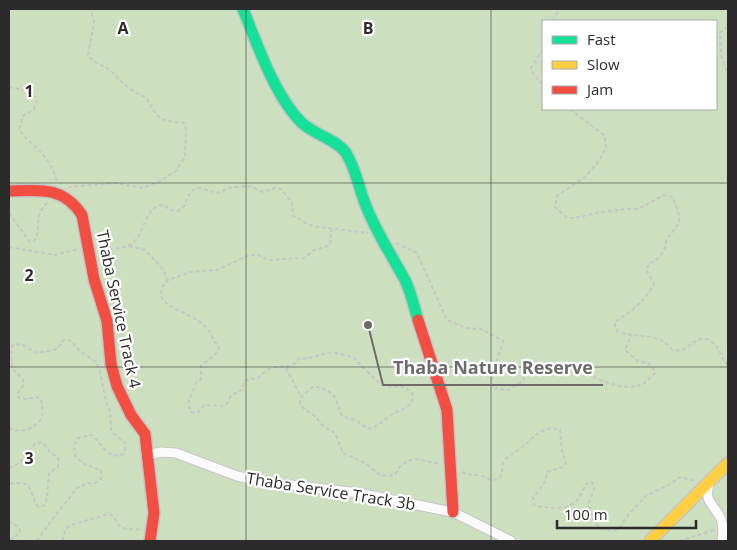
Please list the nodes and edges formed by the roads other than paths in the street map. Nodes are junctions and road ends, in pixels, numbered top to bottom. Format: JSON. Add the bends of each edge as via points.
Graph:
{"nodes":[{"id":1,"x":243,"y":9,"type":"edge"},
{"id":2,"x":9,"y":191,"type":"edge"},
{"id":3,"x":148,"y":455,"type":"junction"},
{"id":4,"x":728,"y":463,"type":"edge"},
{"id":5,"x":709,"y":484,"type":"junction"},
{"id":6,"x":453,"y":512,"type":"junction"},
{"id":7,"x":146,"y":538,"type":"edge"},
{"id":8,"x":512,"y":541,"type":"edge"},
{"id":9,"x":650,"y":541,"type":"edge"},
{"id":10,"x":722,"y":541,"type":"edge"}],
"edges":[{"from":1,"to":6,"type":"street","via":[[284,99],[302,123],[345,152],[366,207],[406,282],[445,402]]},
{"from":2,"to":3,"type":"street","name":"Thaba Service Track 4","via":[[57,190],[82,215],[94,279],[105,311],[117,386],[145,434]]},
{"from":3,"to":6,"type":"street","name":"Thaba Service Track 3b","via":[[176,453],[248,479],[359,493]]},
{"from":3,"to":7,"type":"street","name":"Thaba Service Track 4","via":[[154,513]]},
{"from":4,"to":5,"type":"street"},
{"from":5,"to":9,"type":"street"},
{"from":5,"to":10,"type":"street","via":[[708,500],[720,517]]},
{"from":6,"to":8,"type":"street","name":"Thaba Service Track 3b"}]}
